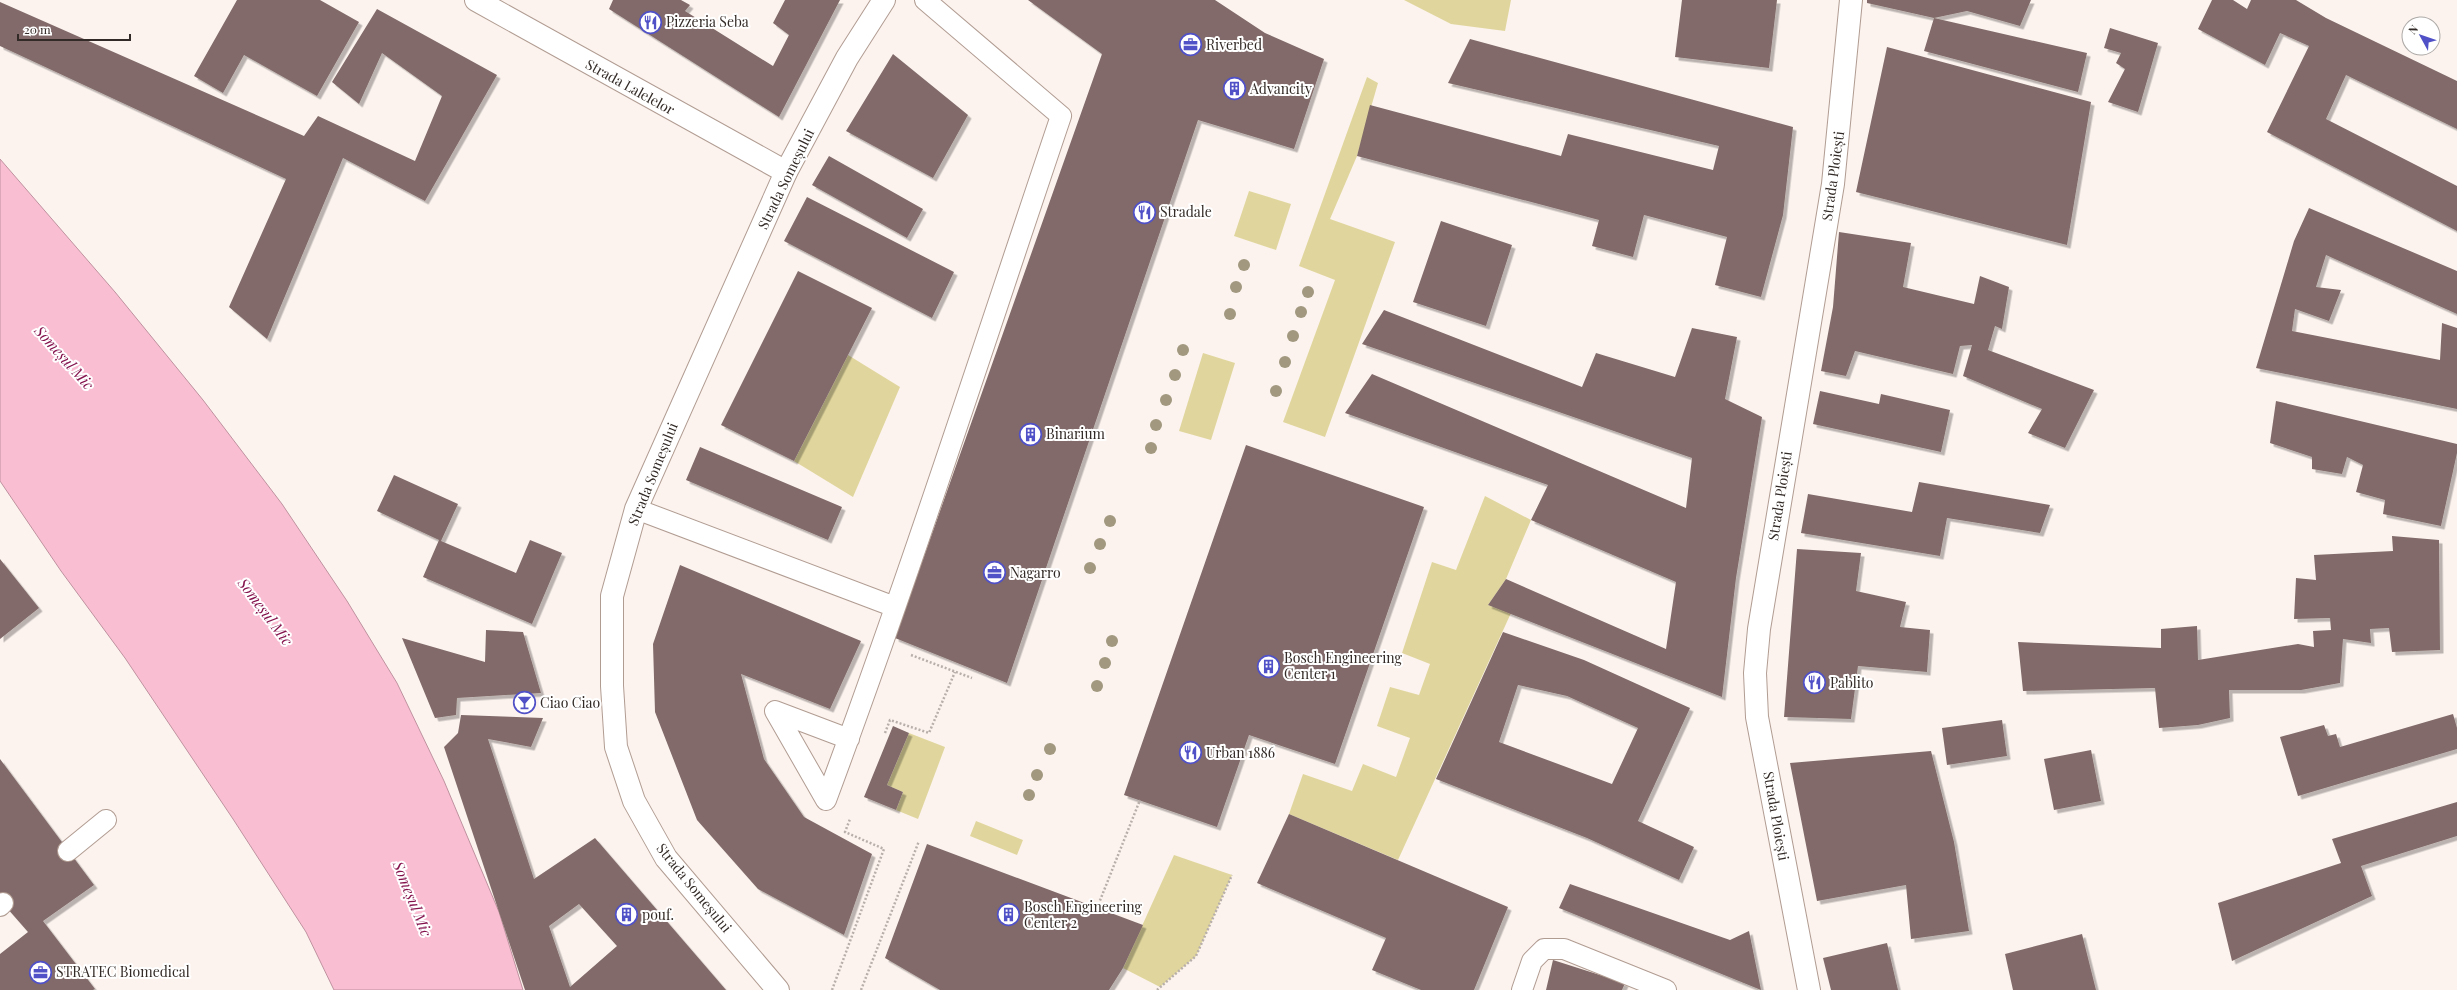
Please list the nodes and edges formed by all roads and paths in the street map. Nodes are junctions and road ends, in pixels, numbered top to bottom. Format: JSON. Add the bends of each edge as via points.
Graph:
{"nodes":[{"id":1,"x":476,"y":0,"type":"edge"},
{"id":2,"x":884,"y":0,"type":"edge"},
{"id":3,"x":925,"y":0,"type":"edge"},
{"id":4,"x":1852,"y":0,"type":"edge"},
{"id":5,"x":786,"y":172,"type":"junction"},
{"id":6,"x":636,"y":509,"type":"junction"},
{"id":7,"x":895,"y":607,"type":"junction"},
{"id":8,"x":908,"y":654,"type":"dead end"},
{"id":9,"x":955,"y":672,"type":"junction"},
{"id":10,"x":972,"y":678,"type":"dead end"},
{"id":11,"x":849,"y":739,"type":"dead end"},
{"id":12,"x":882,"y":741,"type":"dead end"},
{"id":13,"x":1140,"y":800,"type":"dead end"},
{"id":14,"x":854,"y":811,"type":"dead end"},
{"id":15,"x":106,"y":820,"type":"dead end"},
{"id":16,"x":919,"y":841,"type":"dead end"},
{"id":17,"x":68,"y":851,"type":"dead end"},
{"id":18,"x":1232,"y":875,"type":"dead end"},
{"id":19,"x":1097,"y":908,"type":"dead end"},
{"id":20,"x":778,"y":990,"type":"edge"},
{"id":21,"x":832,"y":990,"type":"edge"},
{"id":22,"x":861,"y":990,"type":"edge"},
{"id":23,"x":1157,"y":990,"type":"edge"},
{"id":24,"x":1522,"y":990,"type":"edge"},
{"id":25,"x":1666,"y":990,"type":"edge"},
{"id":26,"x":1809,"y":990,"type":"edge"}],
"edges":[{"from":1,"to":5,"type":"street","name":"Strada Lalelelor"},
{"from":2,"to":5,"type":"street","name":"Strada Someșului","via":[[847,58]]},
{"from":3,"to":7,"type":"lane","via":[[1061,116]]},
{"from":4,"to":26,"type":"street","name":"Strada Ploiești","via":[[1833,184],[1759,629],[1755,673],[1757,717]]},
{"from":5,"to":6,"type":"street","name":"Strada Someșului"},
{"from":6,"to":7,"type":"lane"},
{"from":6,"to":20,"type":"street","name":"Strada Someșului","via":[[612,596],[612,686],[616,747],[634,801],[666,858]]},
{"from":7,"to":11,"type":"lane"},
{"from":8,"to":9,"type":"path"},
{"from":9,"to":10,"type":"path"},
{"from":9,"to":12,"type":"path","via":[[929,734],[890,720]]},
{"from":13,"to":19,"type":"path"},
{"from":14,"to":21,"type":"path","via":[[845,832],[884,849]]},
{"from":15,"to":17,"type":"lane"},
{"from":16,"to":22,"type":"path"},
{"from":18,"to":23,"type":"path","via":[[1196,956]]},
{"from":24,"to":25,"type":"lane","via":[[1532,960],[1544,949],[1564,949]]}]}
